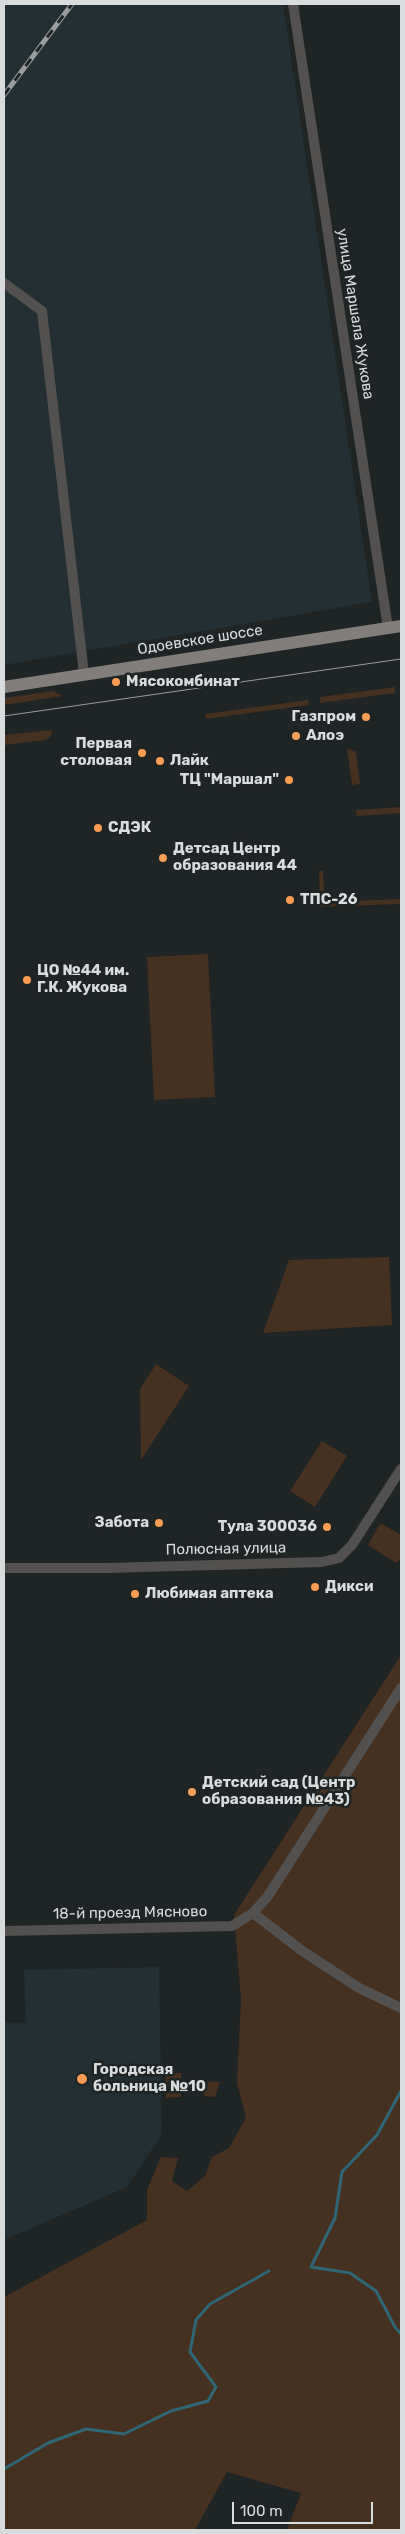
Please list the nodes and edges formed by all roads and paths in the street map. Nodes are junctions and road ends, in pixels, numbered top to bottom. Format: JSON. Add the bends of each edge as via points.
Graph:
{"nodes":[{"id":1,"x":293,"y":4,"type":"edge"},
{"id":2,"x":4,"y":283,"type":"edge"},
{"id":3,"x":395,"y":627,"type":"edge"},
{"id":4,"x":84,"y":674,"type":"junction"},
{"id":5,"x":4,"y":687,"type":"edge"},
{"id":6,"x":401,"y":1469,"type":"edge"},
{"id":7,"x":4,"y":1568,"type":"edge"},
{"id":8,"x":401,"y":1688,"type":"edge"},
{"id":9,"x":253,"y":1913,"type":"junction"},
{"id":10,"x":4,"y":1932,"type":"edge"},
{"id":11,"x":401,"y":2008,"type":"edge"}],
"edges":[{"from":1,"to":3,"type":"street","name":"улица Маршала Жукова"},
{"from":2,"to":4,"type":"street","via":[[42,311]]},
{"from":3,"to":4,"type":"main road","name":"Одоевское шоссе"},
{"from":4,"to":5,"type":"main road","name":"Одоевское шоссе"},
{"from":6,"to":7,"type":"street","name":"Полюсная улица","via":[[352,1545],[339,1558],[322,1562]]},
{"from":8,"to":9,"type":"street","via":[[268,1896]]},
{"from":9,"to":10,"type":"street","name":"18-й проезд Мясново","via":[[232,1926]]},
{"from":9,"to":11,"type":"street","via":[[359,1988]]}]}
